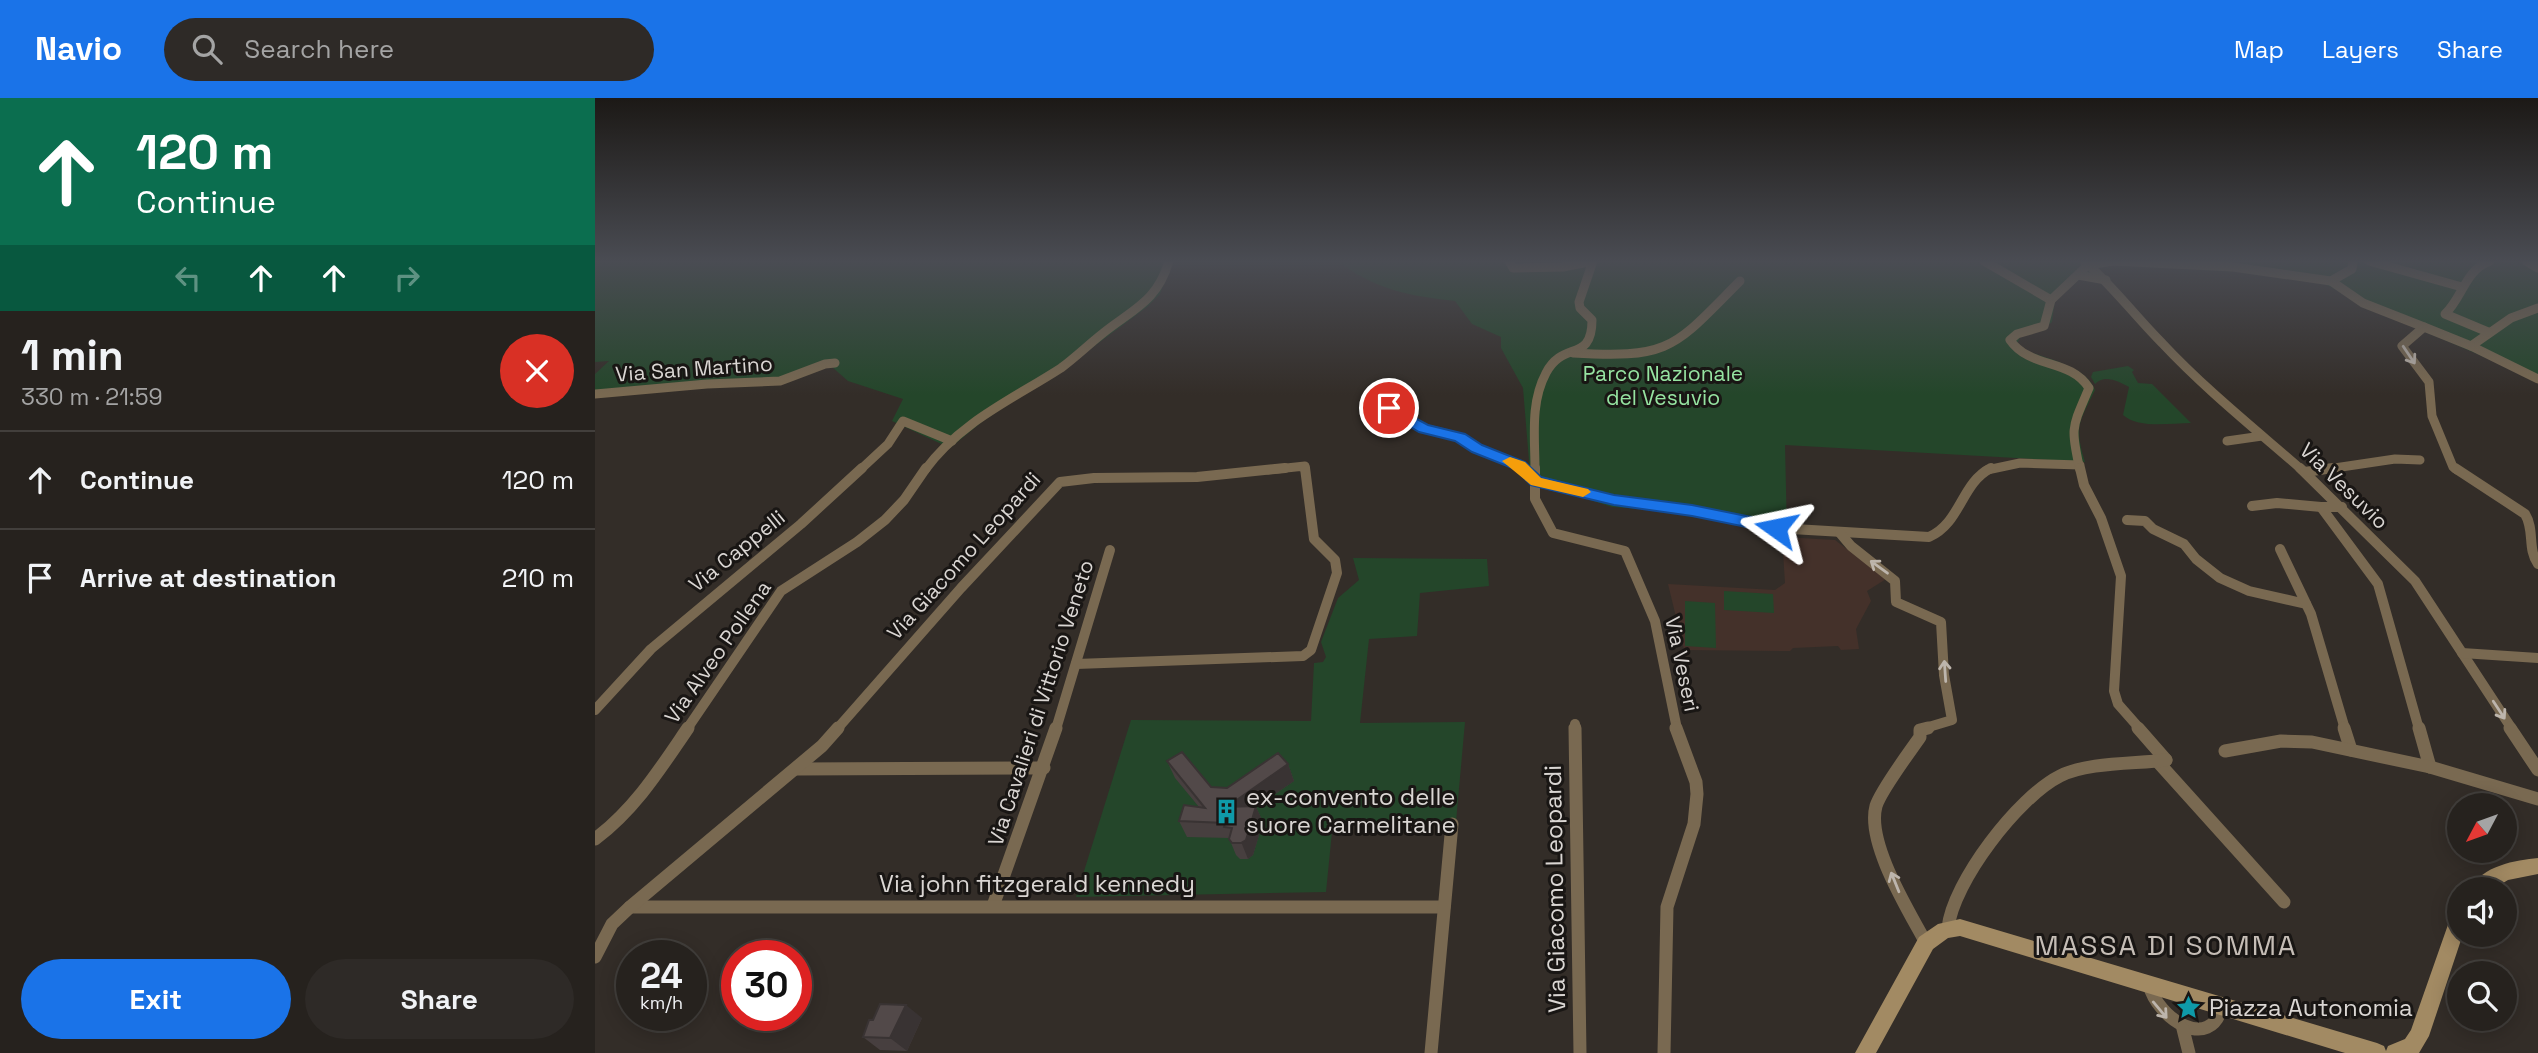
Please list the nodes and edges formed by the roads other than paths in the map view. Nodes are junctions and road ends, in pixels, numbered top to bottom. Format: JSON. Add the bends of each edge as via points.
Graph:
{"nodes":[{"id":1,"x":1144,"y":306,"type":"edge"},
{"id":2,"x":1580,"y":306,"type":"edge"},
{"id":3,"x":1716,"y":306,"type":"edge"},
{"id":4,"x":2050,"y":306,"type":"edge"},
{"id":5,"x":2128,"y":306,"type":"edge"},
{"id":6,"x":2366,"y":306,"type":"edge"},
{"id":7,"x":2454,"y":306,"type":"edge"},
{"id":8,"x":2538,"y":308,"type":"edge"},
{"id":9,"x":2424,"y":327,"type":"junction"},
{"id":10,"x":2488,"y":332,"type":"junction"},
{"id":11,"x":2471,"y":346,"type":"junction"},
{"id":12,"x":1566,"y":353,"type":"junction"},
{"id":13,"x":835,"y":363,"type":"dead end"},
{"id":14,"x":2538,"y":379,"type":"edge"},
{"id":15,"x":595,"y":394,"type":"edge"},
{"id":16,"x":1369,"y":403,"type":"dead end"},
{"id":17,"x":2262,"y":436,"type":"junction"},
{"id":18,"x":951,"y":441,"type":"junction"},
{"id":19,"x":2227,"y":441,"type":"dead end"},
{"id":20,"x":2420,"y":460,"type":"dead end"},
{"id":21,"x":2080,"y":466,"type":"junction"},
{"id":22,"x":2305,"y":472,"type":"junction"},
{"id":23,"x":1537,"y":481,"type":"junction"},
{"id":24,"x":2252,"y":506,"type":"dead end"},
{"id":25,"x":2321,"y":507,"type":"junction"},
{"id":26,"x":2341,"y":507,"type":"junction"},
{"id":27,"x":2127,"y":520,"type":"dead end"},
{"id":28,"x":1840,"y":533,"type":"junction"},
{"id":29,"x":1110,"y":550,"type":"dead end"},
{"id":30,"x":2280,"y":550,"type":"dead end"},
{"id":31,"x":2538,"y":564,"type":"edge"},
{"id":32,"x":2306,"y":604,"type":"junction"},
{"id":33,"x":2462,"y":653,"type":"junction"},
{"id":34,"x":2538,"y":657,"type":"edge"},
{"id":35,"x":1076,"y":664,"type":"junction"},
{"id":36,"x":595,"y":710,"type":"edge"},
{"id":37,"x":1575,"y":724,"type":"dead end"},
{"id":38,"x":2351,"y":750,"type":"junction"},
{"id":39,"x":2225,"y":751,"type":"dead end"},
{"id":40,"x":2161,"y":761,"type":"junction"},
{"id":41,"x":2430,"y":767,"type":"junction"},
{"id":42,"x":1044,"y":768,"type":"junction"},
{"id":43,"x":797,"y":769,"type":"junction"},
{"id":44,"x":2538,"y":770,"type":"edge"},
{"id":45,"x":2538,"y":799,"type":"edge"},
{"id":46,"x":1451,"y":824,"type":"dead end"},
{"id":47,"x":595,"y":839,"type":"edge"},
{"id":48,"x":2538,"y":866,"type":"edge"},
{"id":49,"x":2498,"y":877,"type":"edge"},
{"id":50,"x":2284,"y":902,"type":"dead end"},
{"id":51,"x":993,"y":906,"type":"junction"},
{"id":52,"x":1444,"y":906,"type":"junction"},
{"id":53,"x":630,"y":907,"type":"junction"},
{"id":54,"x":1948,"y":928,"type":"junction"},
{"id":55,"x":1926,"y":943,"type":"junction"},
{"id":56,"x":2449,"y":947,"type":"edge"},
{"id":57,"x":595,"y":957,"type":"edge"},
{"id":58,"x":2149,"y":984,"type":"junction"},
{"id":59,"x":2222,"y":1006,"type":"junction"},
{"id":60,"x":2183,"y":1029,"type":"junction"},
{"id":61,"x":2404,"y":1052,"type":"edge"},
{"id":62,"x":1431,"y":1053,"type":"edge"},
{"id":63,"x":1580,"y":1053,"type":"edge"},
{"id":64,"x":1664,"y":1053,"type":"edge"},
{"id":65,"x":1865,"y":1053,"type":"edge"},
{"id":66,"x":2189,"y":1053,"type":"edge"},
{"id":67,"x":2377,"y":1053,"type":"edge"}],
"edges":[{"from":1,"to":18,"type":"street","name":"Via Alveo Pollena"},
{"from":2,"to":12,"type":"street","name":"Via Veseri","via":[[1591,320],[1592,338],[1587,345]]},
{"from":3,"to":12,"type":"street","via":[[1680,340],[1662,349]]},
{"from":4,"to":21,"type":"street","via":[[2044,326],[2010,340],[2022,356],[2071,371],[2087,382],[2089,388],[2072,436]]},
{"from":5,"to":17,"type":"street","name":"Via Vesuvio","via":[[2161,343]]},
{"from":6,"to":9,"type":"street"},
{"from":7,"to":10,"type":"street","via":[[2445,314]]},
{"from":8,"to":10,"type":"street"},
{"from":9,"to":11,"type":"street"},
{"from":9,"to":31,"type":"street","one_way":true,"via":[[2402,346],[2429,382],[2432,416],[2449,460],[2531,520],[2530,550]]},
{"from":10,"to":11,"type":"street"},
{"from":11,"to":14,"type":"street"},
{"from":12,"to":23,"type":"street","name":"Via Veseri","via":[[1547,371],[1535,402]]},
{"from":13,"to":15,"type":"street","name":"Via San Martino","via":[[780,381]]},
{"from":16,"to":23,"type":"street","via":[[1389,408],[1424,429],[1460,437],[1520,466]]},
{"from":17,"to":19,"type":"street"},
{"from":17,"to":22,"type":"street","name":"Via Vesuvio"},
{"from":18,"to":36,"type":"street","name":"Via Cappelli","via":[[902,421],[888,444],[801,524],[651,649]]},
{"from":18,"to":47,"type":"street","name":"Via Alveo Pollena","via":[[898,507],[869,534],[781,591],[642,795]]},
{"from":20,"to":22,"type":"street","via":[[2395,459]]},
{"from":21,"to":28,"type":"street","via":[[1988,469],[1974,483],[1949,526],[1935,535]]},
{"from":21,"to":40,"type":"street","via":[[2121,576],[2114,691],[2118,704]]},
{"from":22,"to":26,"type":"street","name":"Via Vesuvio"},
{"from":23,"to":28,"type":"street","via":[[1614,500],[1776,528]]},
{"from":23,"to":64,"type":"street","name":"Via Veseri","via":[[1535,499],[1553,533],[1625,551],[1655,621],[1673,718],[1696,782],[1694,824],[1667,906]]},
{"from":24,"to":25,"type":"street"},
{"from":25,"to":26,"type":"street"},
{"from":25,"to":41,"type":"street","via":[[2378,584]]},
{"from":26,"to":33,"type":"street","name":"Via Vesuvio","via":[[2415,581]]},
{"from":27,"to":32,"type":"street","via":[[2145,521],[2180,541],[2205,567],[2235,585]]},
{"from":55,"to":28,"type":"street","one_way":true,"via":[[1895,882],[1873,816],[1920,730],[1952,720],[1941,622],[1901,607],[1896,601],[1895,581]]},
{"from":29,"to":35,"type":"street","name":"Via Cavalieri di Vittorio Veneto"},
{"from":30,"to":32,"type":"street"},
{"from":32,"to":38,"type":"street"},
{"from":33,"to":34,"type":"street"},
{"from":33,"to":44,"type":"street","name":"Via Vesuvio","one_way":true},
{"from":35,"to":42,"type":"street","name":"Via Cavalieri di Vittorio Veneto"},
{"from":35,"to":43,"type":"street","name":"Via Giacomo Leopardi","via":[[1303,656],[1311,650],[1337,573],[1335,560],[1314,538],[1305,466],[1197,477],[1060,482]]},
{"from":37,"to":63,"type":"street","name":"Via Giacomo Leopardi"},
{"from":38,"to":39,"type":"street","via":[[2281,741]]},
{"from":38,"to":41,"type":"street"},
{"from":40,"to":50,"type":"street"},
{"from":40,"to":54,"type":"street","via":[[2060,774],[2026,800],[1984,850],[1947,914]]},
{"from":41,"to":45,"type":"street"},
{"from":42,"to":43,"type":"street"},
{"from":42,"to":51,"type":"street","name":"Via Cavalieri di Vittorio Veneto"},
{"from":43,"to":53,"type":"street","name":"Via Giacomo Leopardi"},
{"from":46,"to":52,"type":"street"},
{"from":48,"to":49,"type":"street"},
{"from":51,"to":52,"type":"street","name":"Via john fitzgerald kennedy"},
{"from":51,"to":53,"type":"street","name":"Via john fitzgerald kennedy"},
{"from":52,"to":62,"type":"street"},
{"from":53,"to":57,"type":"street","name":"Via Giacomo Leopardi","via":[[613,924]]},
{"from":54,"to":55,"type":"street"},
{"from":54,"to":58,"type":"street","via":[[1966,929]]},
{"from":55,"to":65,"type":"street"},
{"from":56,"to":61,"type":"street","via":[[2419,1036]]},
{"from":58,"to":59,"type":"street"},
{"from":58,"to":60,"type":"street","one_way":true,"via":[[2151,999],[2159,1010]]},
{"from":59,"to":60,"type":"street","via":[[2217,1026],[2202,1032]]},
{"from":59,"to":67,"type":"street"},
{"from":60,"to":66,"type":"street"}]}
